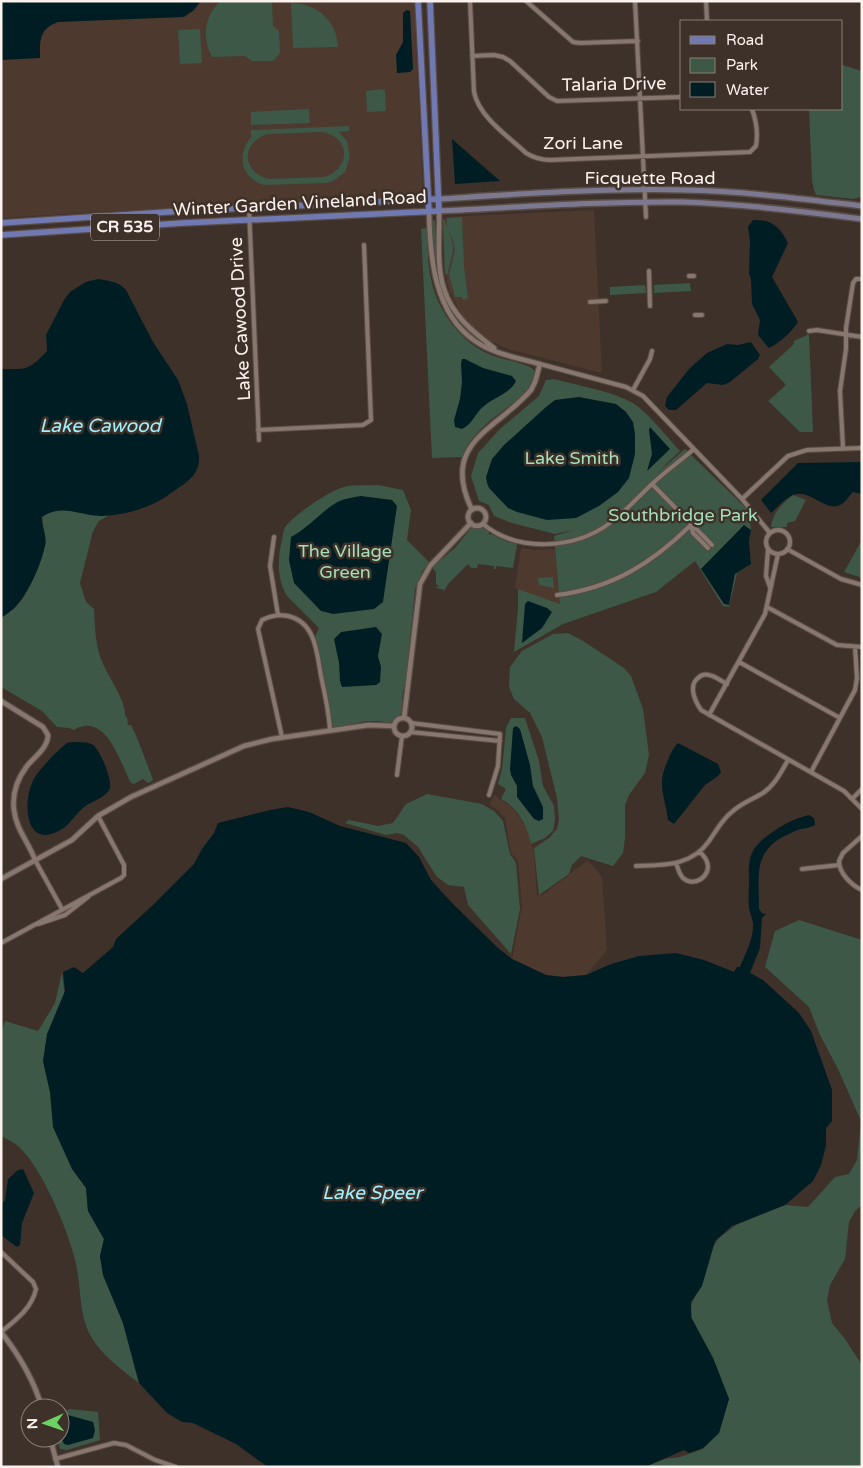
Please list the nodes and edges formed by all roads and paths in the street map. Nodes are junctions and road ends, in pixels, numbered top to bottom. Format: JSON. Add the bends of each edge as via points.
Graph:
{"nodes":[{"id":1,"x":418,"y":1,"type":"edge"},
{"id":2,"x":430,"y":1,"type":"edge"},
{"id":3,"x":470,"y":1,"type":"edge"},
{"id":4,"x":526,"y":1,"type":"edge"},
{"id":5,"x":635,"y":1,"type":"edge"},
{"id":6,"x":706,"y":1,"type":"edge"},
{"id":7,"x":707,"y":20,"type":"edge"},
{"id":8,"x":638,"y":41,"type":"junction"},
{"id":9,"x":472,"y":56,"type":"junction"},
{"id":10,"x":680,"y":97,"type":"edge"},
{"id":11,"x":641,"y":98,"type":"junction"},
{"id":12,"x":752,"y":110,"type":"edge"},
{"id":13,"x":643,"y":156,"type":"junction"},
{"id":14,"x":644,"y":190,"type":"junction"},
{"id":15,"x":438,"y":199,"type":"junction"},
{"id":16,"x":429,"y":200,"type":"junction"},
{"id":17,"x":646,"y":202,"type":"junction"},
{"id":18,"x":862,"y":206,"type":"edge"},
{"id":19,"x":248,"y":208,"type":"junction"},
{"id":20,"x":439,"y":211,"type":"junction"},
{"id":21,"x":429,"y":212,"type":"junction"},
{"id":22,"x":646,"y":217,"type":"dead end"},
{"id":23,"x":862,"y":219,"type":"edge"},
{"id":24,"x":249,"y":220,"type":"junction"},
{"id":25,"x":1,"y":223,"type":"edge"},
{"id":26,"x":1,"y":235,"type":"edge"},
{"id":27,"x":364,"y":245,"type":"dead end"},
{"id":28,"x":649,"y":271,"type":"dead end"},
{"id":29,"x":689,"y":276,"type":"dead end"},
{"id":30,"x":694,"y":276,"type":"dead end"},
{"id":31,"x":862,"y":279,"type":"edge"},
{"id":32,"x":606,"y":301,"type":"dead end"},
{"id":33,"x":590,"y":302,"type":"dead end"},
{"id":34,"x":650,"y":306,"type":"dead end"},
{"id":35,"x":457,"y":313,"type":"junction"},
{"id":36,"x":695,"y":315,"type":"dead end"},
{"id":37,"x":702,"y":315,"type":"dead end"},
{"id":38,"x":452,"y":317,"type":"junction"},
{"id":39,"x":809,"y":332,"type":"dead end"},
{"id":40,"x":846,"y":334,"type":"junction"},
{"id":41,"x":862,"y":337,"type":"edge"},
{"id":42,"x":652,"y":351,"type":"dead end"},
{"id":43,"x":499,"y":352,"type":"junction"},
{"id":44,"x":540,"y":364,"type":"junction"},
{"id":45,"x":632,"y":390,"type":"junction"},
{"id":46,"x":258,"y":430,"type":"junction"},
{"id":47,"x":259,"y":440,"type":"dead end"},
{"id":48,"x":843,"y":448,"type":"junction"},
{"id":49,"x":862,"y":448,"type":"edge"},
{"id":50,"x":694,"y":449,"type":"junction"},
{"id":51,"x":652,"y":484,"type":"junction"},
{"id":52,"x":742,"y":499,"type":"junction"},
{"id":53,"x":472,"y":510,"type":"junction"},
{"id":54,"x":471,"y":523,"type":"junction"},
{"id":55,"x":484,"y":524,"type":"junction"},
{"id":56,"x":691,"y":525,"type":"junction"},
{"id":57,"x":770,"y":533,"type":"junction"},
{"id":58,"x":274,"y":537,"type":"dead end"},
{"id":59,"x":712,"y":544,"type":"dead end"},
{"id":60,"x":708,"y":548,"type":"dead end"},
{"id":61,"x":768,"y":549,"type":"junction"},
{"id":62,"x":787,"y":549,"type":"junction"},
{"id":63,"x":778,"y":554,"type":"junction"},
{"id":64,"x":862,"y":585,"type":"edge"},
{"id":65,"x":770,"y":590,"type":"junction"},
{"id":66,"x":557,"y":595,"type":"dead end"},
{"id":67,"x":767,"y":607,"type":"junction"},
{"id":68,"x":278,"y":615,"type":"junction"},
{"id":69,"x":855,"y":647,"type":"junction"},
{"id":70,"x":862,"y":647,"type":"edge"},
{"id":71,"x":739,"y":662,"type":"junction"},
{"id":72,"x":727,"y":684,"type":"junction"},
{"id":73,"x":1,"y":701,"type":"edge"},
{"id":74,"x":709,"y":715,"type":"junction"},
{"id":75,"x":404,"y":718,"type":"junction"},
{"id":76,"x":840,"y":718,"type":"junction"},
{"id":77,"x":411,"y":723,"type":"junction"},
{"id":78,"x":394,"y":726,"type":"junction"},
{"id":79,"x":330,"y":730,"type":"junction"},
{"id":80,"x":410,"y":732,"type":"junction"},
{"id":81,"x":402,"y":736,"type":"junction"},
{"id":82,"x":282,"y":737,"type":"junction"},
{"id":83,"x":500,"y":741,"type":"junction"},
{"id":84,"x":788,"y":760,"type":"junction"},
{"id":85,"x":811,"y":772,"type":"junction"},
{"id":86,"x":398,"y":775,"type":"dead end"},
{"id":87,"x":862,"y":789,"type":"edge"},
{"id":88,"x":489,"y":795,"type":"dead end"},
{"id":89,"x":852,"y":798,"type":"junction"},
{"id":90,"x":862,"y":808,"type":"edge"},
{"id":91,"x":98,"y":816,"type":"junction"},
{"id":92,"x":862,"y":836,"type":"edge"},
{"id":93,"x":700,"y":852,"type":"junction"},
{"id":94,"x":35,"y":860,"type":"junction"},
{"id":95,"x":676,"y":863,"type":"junction"},
{"id":96,"x":839,"y":865,"type":"junction"},
{"id":97,"x":636,"y":866,"type":"dead end"},
{"id":98,"x":802,"y":869,"type":"dead end"},
{"id":99,"x":1,"y":879,"type":"edge"},
{"id":100,"x":862,"y":890,"type":"edge"},
{"id":101,"x":89,"y":895,"type":"junction"},
{"id":102,"x":62,"y":909,"type":"junction"},
{"id":103,"x":36,"y":925,"type":"junction"},
{"id":104,"x":1,"y":944,"type":"edge"},
{"id":105,"x":1,"y":1252,"type":"edge"},
{"id":106,"x":1,"y":1332,"type":"edge"},
{"id":107,"x":39,"y":1398,"type":"edge"},
{"id":108,"x":52,"y":1448,"type":"edge"},
{"id":109,"x":55,"y":1458,"type":"junction"},
{"id":110,"x":58,"y":1467,"type":"edge"},
{"id":111,"x":176,"y":1467,"type":"edge"}],
"edges":[{"from":1,"to":16,"type":"main road","name":"Winter Garden Vineland Road"},
{"from":2,"to":15,"type":"main road","name":"Winter Garden Vineland Road"},
{"from":3,"to":9,"type":"street","name":"Zori Lane"},
{"from":4,"to":8,"type":"street","via":[[573,42]]},
{"from":5,"to":8,"type":"street"},
{"from":6,"to":7,"type":"street"},
{"from":8,"to":11,"type":"street"},
{"from":9,"to":11,"type":"street","name":"Talaria Drive","via":[[503,56],[557,101]]},
{"from":9,"to":13,"type":"street","name":"Zori Lane","via":[[476,102],[526,153],[541,160]]},
{"from":10,"to":11,"type":"street","name":"Talaria Drive"},
{"from":11,"to":13,"type":"street"},
{"from":12,"to":13,"type":"street","name":"Zori Lane","via":[[757,141],[753,150]]},
{"from":13,"to":14,"type":"street"},
{"from":14,"to":15,"type":"main road","name":"Ficquette Road"},
{"from":14,"to":17,"type":"street"},
{"from":14,"to":18,"type":"main road","name":"Ficquette Road","via":[[726,192]]},
{"from":15,"to":16,"type":"main road","name":"Winter Garden Vineland Road"},
{"from":15,"to":20,"type":"main road","name":"Winter Garden Vineland Road"},
{"from":16,"to":19,"type":"main road","name":"Winter Garden Vineland Road","number":"CR 535"},
{"from":16,"to":21,"type":"main road"},
{"from":17,"to":20,"type":"main road","name":"Ficquette Road"},
{"from":17,"to":22,"type":"street"},
{"from":17,"to":23,"type":"main road","name":"Ficquette Road","via":[[752,206]]},
{"from":19,"to":24,"type":"street","name":"Lake Cawood Drive"},
{"from":19,"to":25,"type":"main road","name":"Winter Garden Vineland Road","number":"CR 535"},
{"from":20,"to":21,"type":"main road","name":"Winter Garden Vineland Road","number":"CR 535"},
{"from":20,"to":35,"type":"street","via":[[444,289]]},
{"from":21,"to":24,"type":"main road","name":"Winter Garden Vineland Road","number":"CR 535"},
{"from":21,"to":38,"type":"street","via":[[433,269]]},
{"from":24,"to":26,"type":"main road","name":"Winter Garden Vineland Road","number":"CR 535"},
{"from":24,"to":46,"type":"street","name":"Lake Cawood Drive"},
{"from":27,"to":46,"type":"street","via":[[371,420],[363,425]]},
{"from":28,"to":34,"type":"street"},
{"from":29,"to":30,"type":"street"},
{"from":31,"to":40,"type":"street","via":[[856,279],[854,283]]},
{"from":32,"to":33,"type":"street"},
{"from":35,"to":38,"type":"street"},
{"from":35,"to":43,"type":"street","via":[[471,330]]},
{"from":36,"to":37,"type":"street"},
{"from":38,"to":43,"type":"street","via":[[476,342]]},
{"from":39,"to":40,"type":"street"},
{"from":40,"to":41,"type":"street"},
{"from":40,"to":48,"type":"street","via":[[840,391]]},
{"from":42,"to":45,"type":"street"},
{"from":43,"to":44,"type":"street"},
{"from":44,"to":45,"type":"street"},
{"from":44,"to":53,"type":"street","via":[[531,390],[478,436],[469,449],[463,478]]},
{"from":45,"to":50,"type":"street"},
{"from":46,"to":47,"type":"street","name":"Lake Cawood Drive"},
{"from":48,"to":49,"type":"street"},
{"from":48,"to":52,"type":"street","via":[[807,450],[788,456]]},
{"from":50,"to":51,"type":"street"},
{"from":50,"to":52,"type":"street"},
{"from":51,"to":55,"type":"street","via":[[609,524],[577,539],[526,542],[505,537]]},
{"from":51,"to":56,"type":"street"},
{"from":52,"to":57,"type":"street"},
{"from":53,"to":54,"type":"street","via":[[468,515]]},
{"from":53,"to":55,"type":"street","via":[[478,508],[485,512]]},
{"from":54,"to":55,"type":"street","via":[[476,526]]},
{"from":54,"to":75,"type":"street","via":[[430,566],[420,584]]},
{"from":56,"to":59,"type":"street"},
{"from":56,"to":60,"type":"street","via":[[693,533]]},
{"from":56,"to":66,"type":"street","via":[[656,556],[630,573],[598,587]]},
{"from":57,"to":61,"type":"street","via":[[766,541]]},
{"from":57,"to":62,"type":"street","via":[[779,531],[786,534],[789,541]]},
{"from":58,"to":68,"type":"street","via":[[270,566]]},
{"from":61,"to":63,"type":"street"},
{"from":61,"to":65,"type":"street","via":[[766,576]]},
{"from":62,"to":63,"type":"street"},
{"from":62,"to":64,"type":"street","via":[[841,579]]},
{"from":63,"to":65,"type":"street"},
{"from":65,"to":67,"type":"street"},
{"from":67,"to":69,"type":"street","via":[[830,642]]},
{"from":67,"to":71,"type":"street"},
{"from":68,"to":79,"type":"street","via":[[298,619],[312,636]]},
{"from":68,"to":82,"type":"street","via":[[262,620],[258,629]]},
{"from":69,"to":70,"type":"street"},
{"from":69,"to":76,"type":"street","via":[[855,690]]},
{"from":71,"to":72,"type":"street"},
{"from":71,"to":76,"type":"street"},
{"from":72,"to":74,"type":"street"},
{"from":72,"to":74,"type":"street","via":[[706,674],[694,682],[692,690],[697,705]]},
{"from":73,"to":94,"type":"street","via":[[43,727],[48,735],[46,744],[21,775],[14,795],[17,823]]},
{"from":74,"to":84,"type":"street"},
{"from":75,"to":77,"type":"street"},
{"from":75,"to":78,"type":"street"},
{"from":76,"to":85,"type":"street"},
{"from":77,"to":80,"type":"street"},
{"from":77,"to":83,"type":"street","via":[[500,734]]},
{"from":78,"to":79,"type":"street","via":[[369,725]]},
{"from":78,"to":81,"type":"street","via":[[396,733]]},
{"from":79,"to":82,"type":"street"},
{"from":80,"to":81,"type":"street"},
{"from":80,"to":83,"type":"street"},
{"from":81,"to":86,"type":"street"},
{"from":82,"to":91,"type":"street","via":[[233,750],[140,792]]},
{"from":83,"to":88,"type":"street","via":[[498,766]]},
{"from":84,"to":85,"type":"street"},
{"from":84,"to":93,"type":"street","via":[[770,787],[727,816]]},
{"from":85,"to":89,"type":"street"},
{"from":87,"to":89,"type":"street"},
{"from":89,"to":90,"type":"street"},
{"from":91,"to":94,"type":"street","via":[[72,840]]},
{"from":91,"to":101,"type":"street","via":[[125,870],[121,878]]},
{"from":92,"to":96,"type":"street","via":[[840,856]]},
{"from":93,"to":95,"type":"street"},
{"from":93,"to":95,"type":"street","via":[[708,868],[702,879],[694,882],[685,880]]},
{"from":94,"to":99,"type":"street"},
{"from":94,"to":102,"type":"street"},
{"from":95,"to":97,"type":"street"},
{"from":96,"to":98,"type":"street"},
{"from":96,"to":100,"type":"street","via":[[841,872]]},
{"from":101,"to":102,"type":"street"},
{"from":101,"to":103,"type":"street","via":[[65,915]]},
{"from":102,"to":103,"type":"street"},
{"from":103,"to":104,"type":"street"},
{"from":105,"to":106,"type":"street","via":[[33,1282],[36,1289],[25,1311]]},
{"from":106,"to":107,"type":"street","via":[[24,1366]]},
{"from":108,"to":109,"type":"street"},
{"from":109,"to":110,"type":"street"},
{"from":109,"to":111,"type":"street","via":[[114,1443]]}]}
